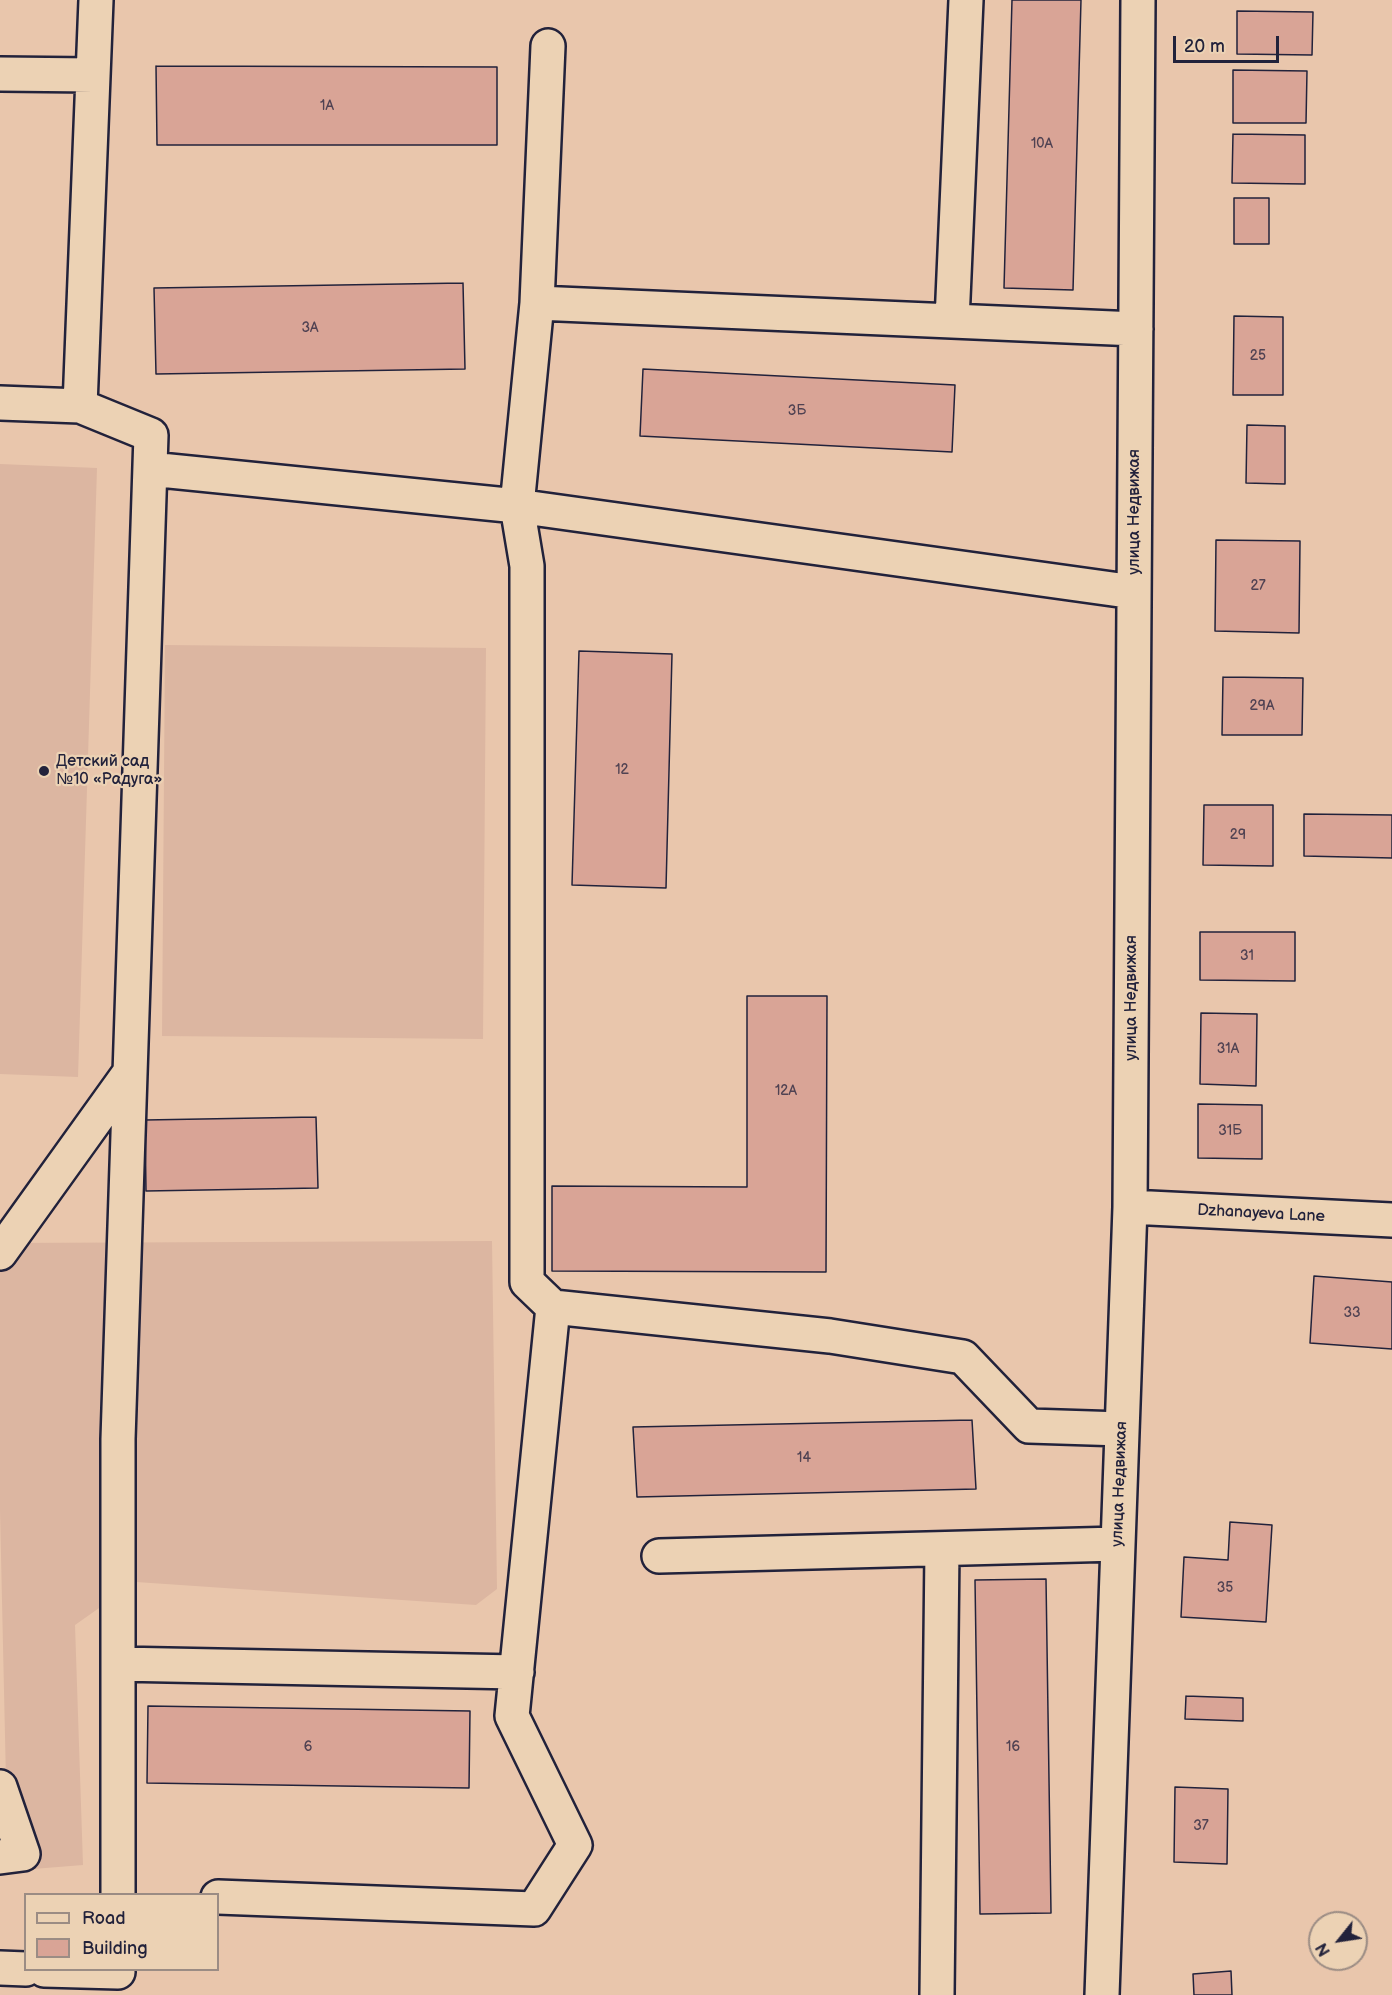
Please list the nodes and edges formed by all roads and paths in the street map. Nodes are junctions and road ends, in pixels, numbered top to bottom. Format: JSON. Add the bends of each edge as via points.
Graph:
{"nodes":[{"id":1,"x":96,"y":0,"type":"edge"},
{"id":2,"x":966,"y":0,"type":"edge"},
{"id":3,"x":1138,"y":0,"type":"edge"},
{"id":4,"x":548,"y":46,"type":"dead end"},
{"id":5,"x":0,"y":74,"type":"edge"},
{"id":6,"x":93,"y":75,"type":"junction"},
{"id":7,"x":537,"y":303,"type":"junction"},
{"id":8,"x":952,"y":321,"type":"junction"},
{"id":9,"x":1136,"y":329,"type":"junction"},
{"id":10,"x":0,"y":403,"type":"edge"},
{"id":11,"x":80,"y":406,"type":"junction"},
{"id":12,"x":150,"y":469,"type":"junction"},
{"id":13,"x":518,"y":506,"type":"junction"},
{"id":14,"x":1134,"y":592,"type":"junction"},
{"id":15,"x":130,"y":1072,"type":"junction"},
{"id":16,"x":1130,"y":1207,"type":"junction"},
{"id":17,"x":1392,"y":1221,"type":"edge"},
{"id":18,"x":0,"y":1253,"type":"edge"},
{"id":19,"x":553,"y":1307,"type":"junction"},
{"id":20,"x":1122,"y":1429,"type":"junction"},
{"id":21,"x":1118,"y":1544,"type":"junction"},
{"id":22,"x":942,"y":1549,"type":"junction"},
{"id":23,"x":659,"y":1556,"type":"dead end"},
{"id":24,"x":118,"y":1664,"type":"junction"},
{"id":25,"x":517,"y":1672,"type":"junction"},
{"id":26,"x":0,"y":1787,"type":"edge"},
{"id":27,"x":0,"y":1857,"type":"edge"},
{"id":28,"x":126,"y":1893,"type":"edge"},
{"id":29,"x":219,"y":1897,"type":"edge"},
{"id":30,"x":0,"y":1968,"type":"edge"},
{"id":31,"x":24,"y":1969,"type":"edge"},
{"id":32,"x":52,"y":1971,"type":"edge"},
{"id":33,"x":118,"y":1979,"type":"edge"},
{"id":34,"x":937,"y":1995,"type":"edge"},
{"id":35,"x":1102,"y":1995,"type":"edge"}],
"edges":[{"from":1,"to":6,"type":"street"},
{"from":2,"to":8,"type":"street"},
{"from":3,"to":9,"type":"street","name":"улица Недвижая"},
{"from":4,"to":7,"type":"street"},
{"from":5,"to":6,"type":"street"},
{"from":6,"to":11,"type":"street"},
{"from":7,"to":8,"type":"street"},
{"from":7,"to":13,"type":"street"},
{"from":8,"to":9,"type":"street"},
{"from":9,"to":14,"type":"street","name":"улица Недвижая"},
{"from":10,"to":11,"type":"street"},
{"from":11,"to":12,"type":"street","via":[[151,435]]},
{"from":12,"to":13,"type":"street"},
{"from":12,"to":15,"type":"street"},
{"from":13,"to":14,"type":"street"},
{"from":13,"to":19,"type":"street","via":[[527,566],[527,1282]]},
{"from":14,"to":16,"type":"street","name":"улица Недвижая"},
{"from":15,"to":18,"type":"street"},
{"from":15,"to":24,"type":"street","via":[[118,1439]]},
{"from":16,"to":17,"type":"street","name":"Dzhanayeva Lane"},
{"from":16,"to":20,"type":"street","name":"улица Недвижая"},
{"from":19,"to":20,"type":"street","via":[[830,1336],[963,1357],[1029,1426]]},
{"from":19,"to":25,"type":"street"},
{"from":20,"to":21,"type":"street","name":"улица Недвижая"},
{"from":21,"to":22,"type":"street"},
{"from":21,"to":35,"type":"street","name":"улица Недвижая"},
{"from":22,"to":23,"type":"street"},
{"from":22,"to":34,"type":"street"},
{"from":24,"to":25,"type":"street"},
{"from":24,"to":28,"type":"street"},
{"from":25,"to":29,"type":"street","via":[[512,1716],[575,1845],[534,1909]]},
{"from":26,"to":27,"type":"street","via":[[23,1854]]},
{"from":30,"to":31,"type":"street"},
{"from":32,"to":33,"type":"street"}]}
